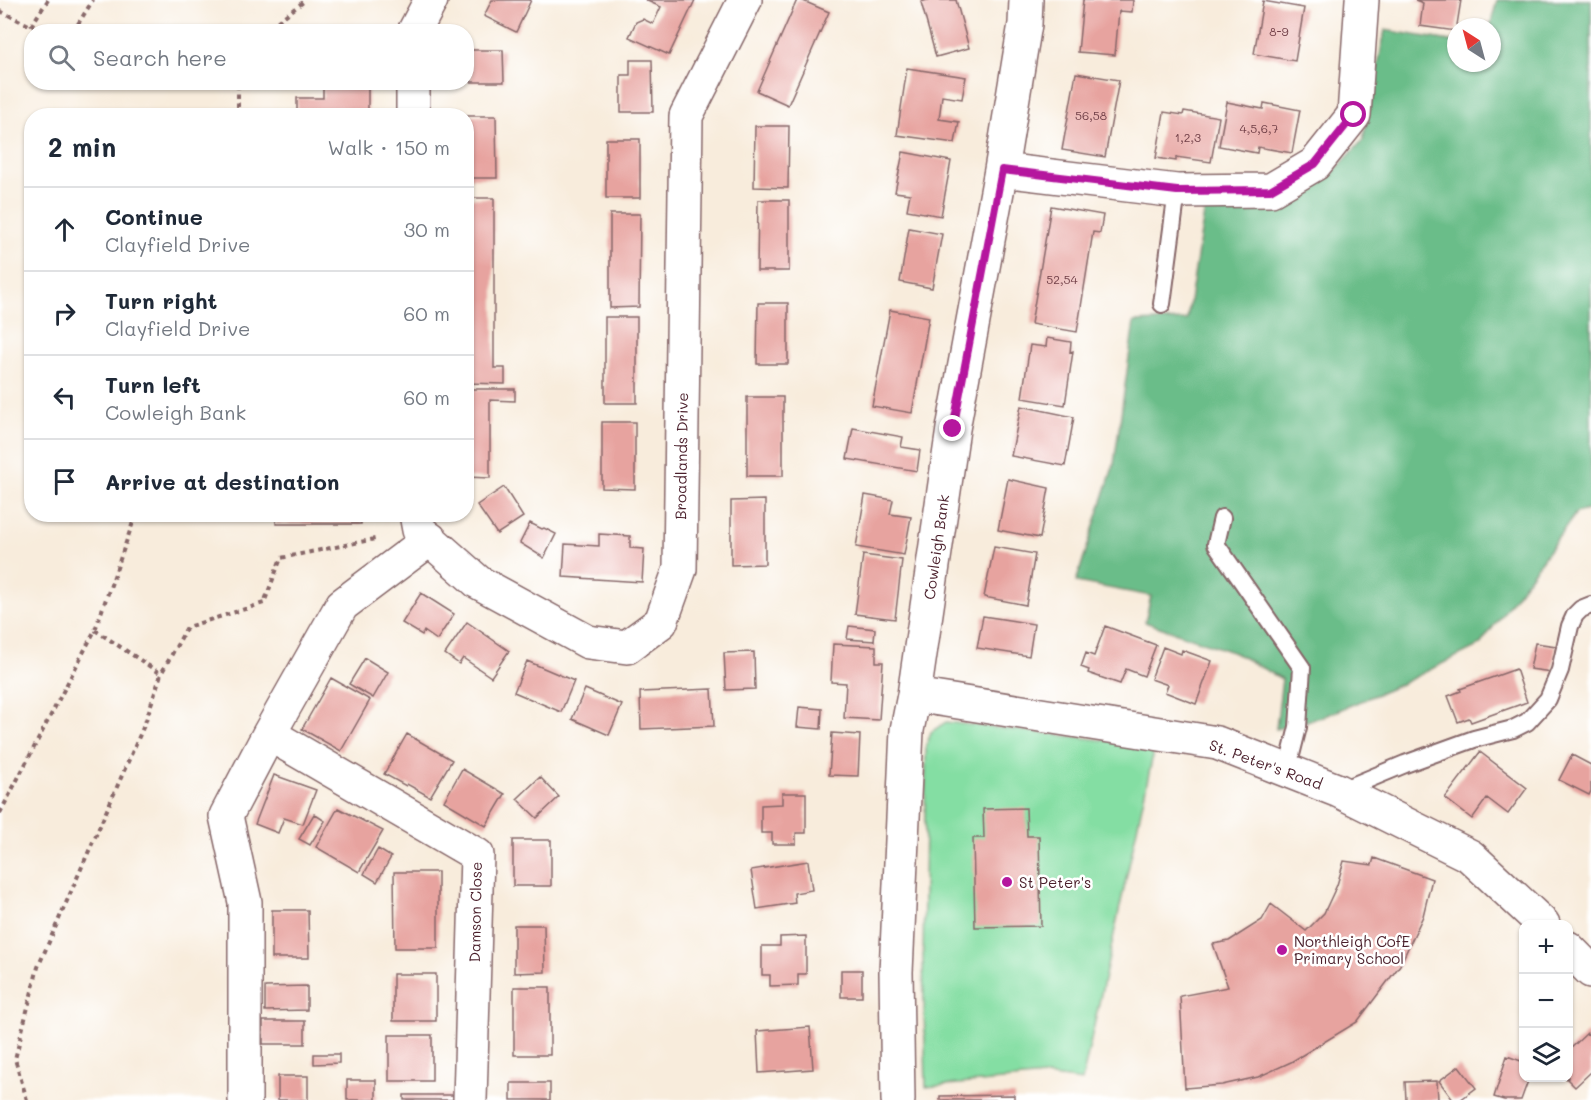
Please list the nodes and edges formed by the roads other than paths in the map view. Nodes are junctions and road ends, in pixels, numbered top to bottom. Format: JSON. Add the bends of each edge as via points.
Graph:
{"nodes":[{"id":1,"x":431,"y":0,"type":"edge"},
{"id":2,"x":745,"y":0,"type":"edge"},
{"id":3,"x":1026,"y":0,"type":"edge"},
{"id":4,"x":1362,"y":0,"type":"edge"},
{"id":5,"x":418,"y":24,"type":"edge"},
{"id":6,"x":413,"y":90,"type":"edge"},
{"id":7,"x":413,"y":108,"type":"edge"},
{"id":8,"x":1002,"y":170,"type":"junction"},
{"id":9,"x":1177,"y":191,"type":"junction"},
{"id":10,"x":1162,"y":304,"type":"dead end"},
{"id":11,"x":1222,"y":518,"type":"dead end"},
{"id":12,"x":422,"y":528,"type":"edge"},
{"id":13,"x":1591,"y":605,"type":"edge"},
{"id":14,"x":914,"y":695,"type":"junction"},
{"id":15,"x":269,"y":734,"type":"junction"},
{"id":16,"x":1287,"y":771,"type":"junction"},
{"id":17,"x":1339,"y":791,"type":"junction"},
{"id":18,"x":1539,"y":920,"type":"edge"},
{"id":19,"x":1573,"y":952,"type":"edge"},
{"id":20,"x":1591,"y":971,"type":"edge"},
{"id":21,"x":245,"y":1100,"type":"edge"},
{"id":22,"x":470,"y":1100,"type":"edge"},
{"id":23,"x":898,"y":1100,"type":"edge"}],
"edges":[{"from":1,"to":5,"type":"street"},
{"from":2,"to":12,"type":"street","name":"Broadlands Drive","via":[[686,116],[680,569],[662,622],[627,646],[588,642],[478,582]]},
{"from":3,"to":8,"type":"street","name":"Cowleigh Bank"},
{"from":4,"to":9,"type":"street","via":[[1354,115],[1315,164],[1270,190]]},
{"from":6,"to":7,"type":"street"},
{"from":8,"to":9,"type":"street"},
{"from":8,"to":14,"type":"street","name":"Cowleigh Bank","via":[[953,429]]},
{"from":9,"to":10,"type":"lane"},
{"from":11,"to":16,"type":"lane","via":[[1216,544],[1302,668],[1298,727]]},
{"from":12,"to":15,"type":"street","via":[[342,605]]},
{"from":13,"to":17,"type":"lane","via":[[1575,615],[1548,699],[1527,722]]},
{"from":14,"to":16,"type":"street","name":"St. Peter's Road","via":[[1217,743]]},
{"from":14,"to":23,"type":"street","name":"Cowleigh Bank","via":[[907,730],[896,972]]},
{"from":15,"to":21,"type":"street","via":[[226,816],[245,902]]},
{"from":15,"to":22,"type":"street","name":"Damson Close","via":[[477,855]]},
{"from":16,"to":17,"type":"street","name":"St. Peter's Road"},
{"from":17,"to":18,"type":"street","name":"St. Peter's Road","via":[[1470,856]]},
{"from":19,"to":20,"type":"street"}]}
